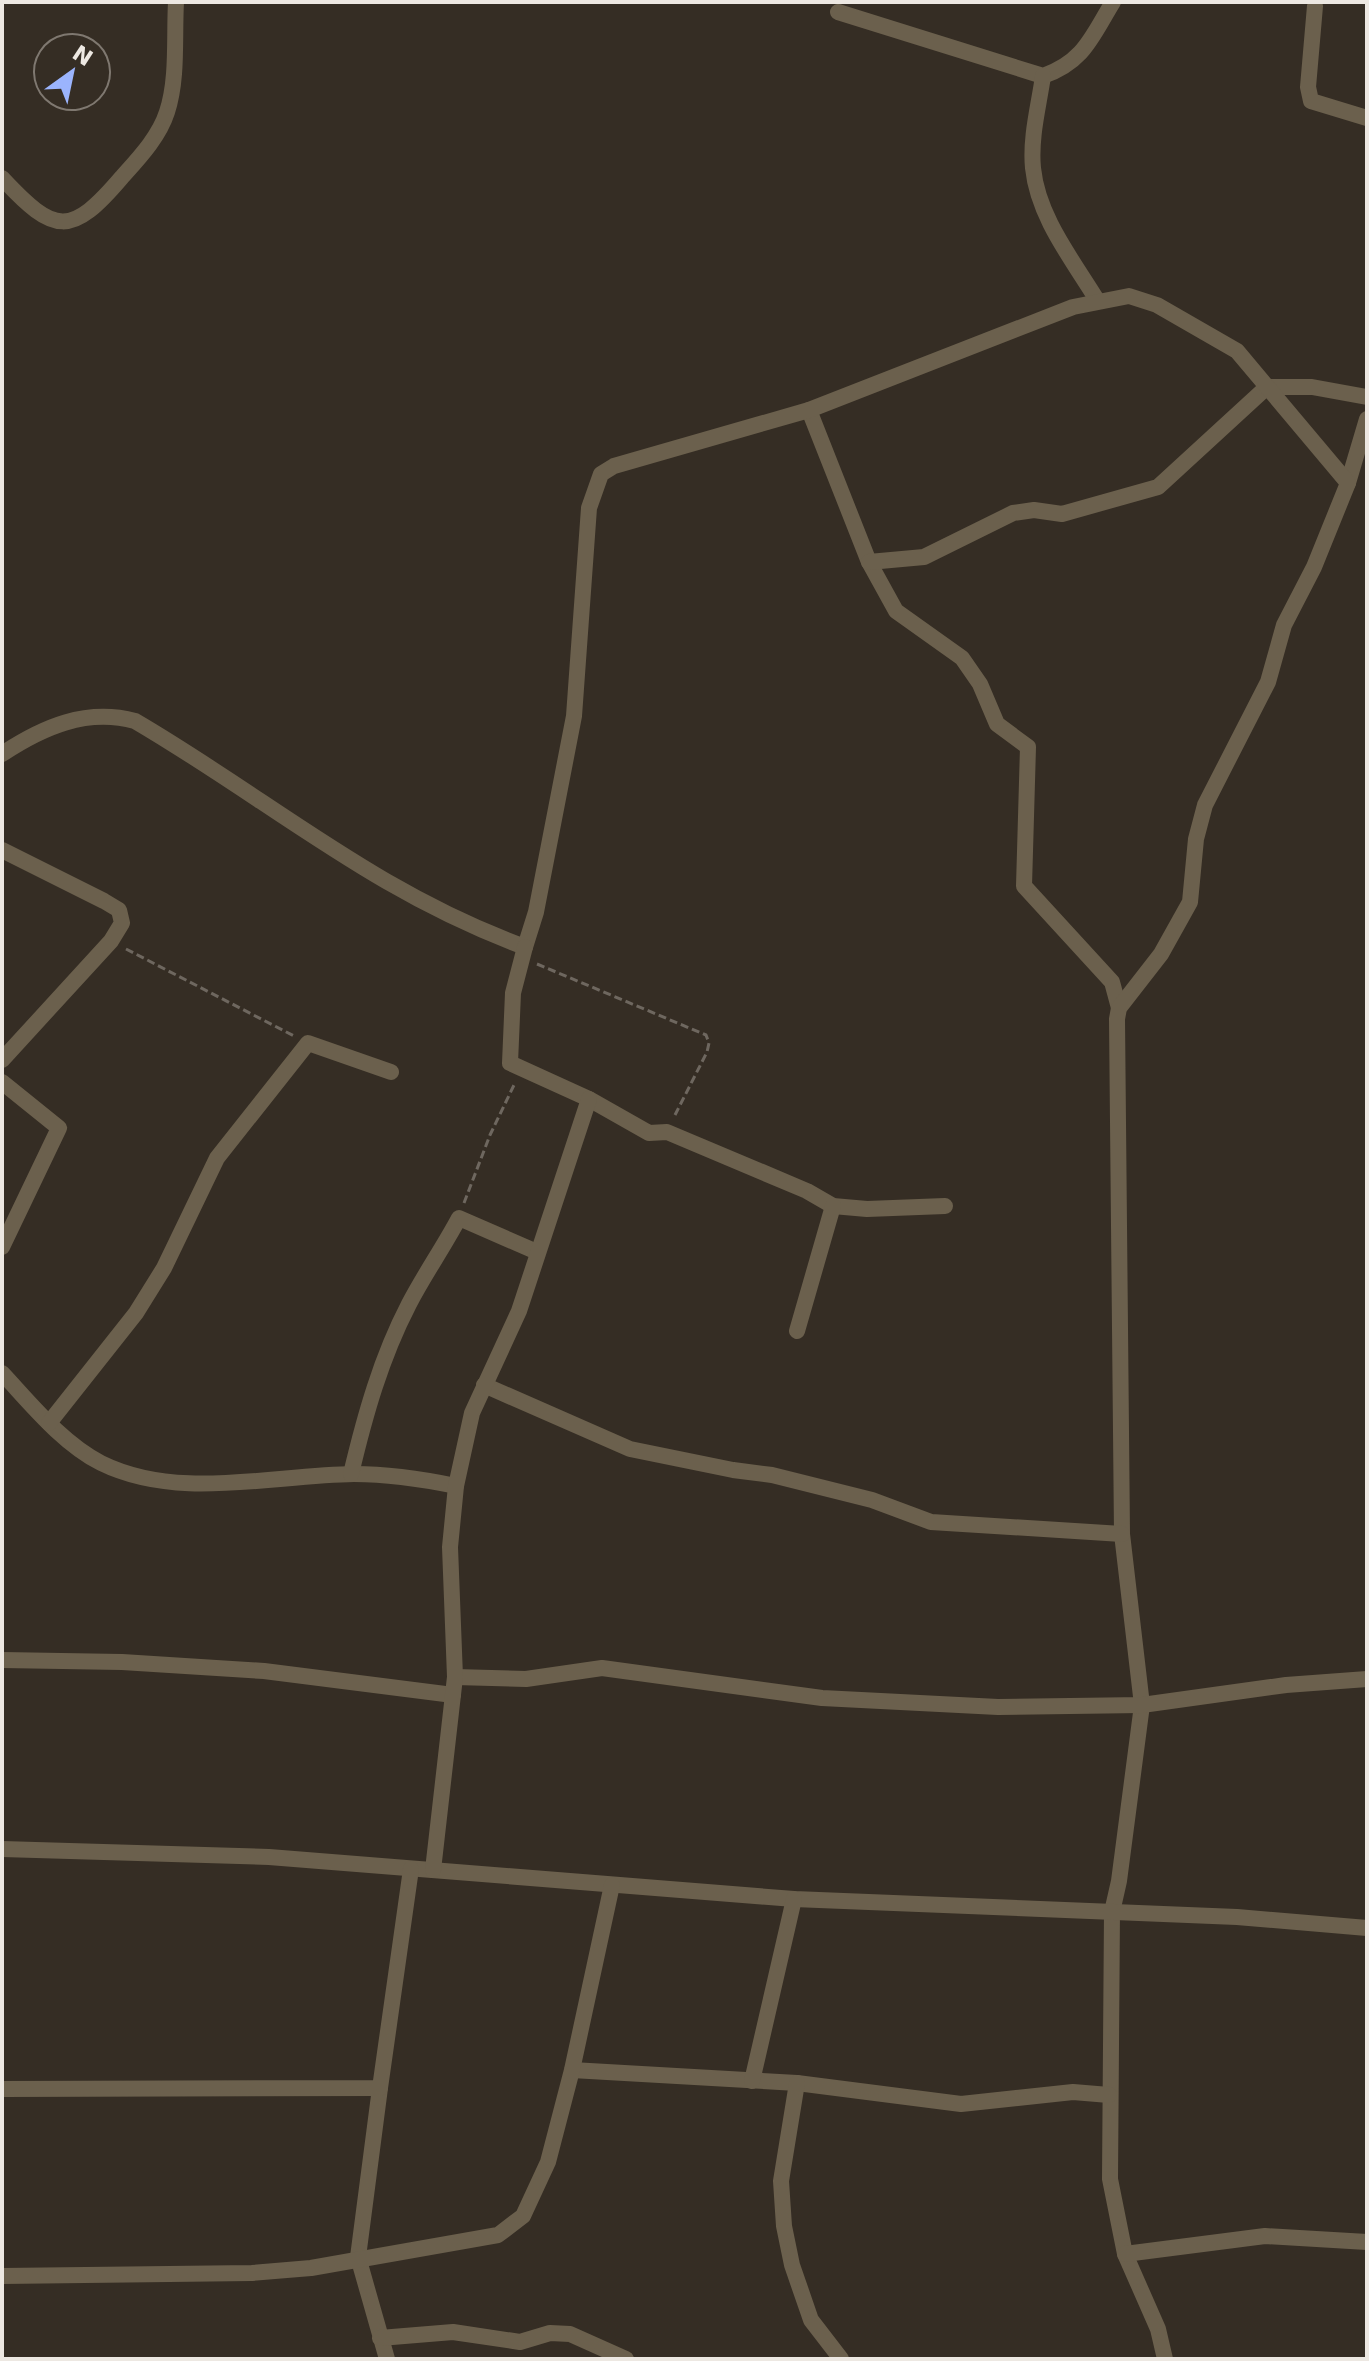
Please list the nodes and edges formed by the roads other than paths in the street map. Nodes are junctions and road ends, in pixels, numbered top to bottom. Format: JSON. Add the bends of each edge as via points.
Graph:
{"nodes":[{"id":1,"x":176,"y":2,"type":"edge"},
{"id":2,"x":1113,"y":2,"type":"edge"},
{"id":3,"x":1315,"y":6,"type":"dead end"},
{"id":4,"x":838,"y":12,"type":"dead end"},
{"id":5,"x":1043,"y":76,"type":"junction"},
{"id":6,"x":1367,"y":118,"type":"edge"},
{"id":7,"x":2,"y":178,"type":"edge"},
{"id":8,"x":1097,"y":300,"type":"junction"},
{"id":9,"x":1267,"y":387,"type":"junction"},
{"id":10,"x":1367,"y":397,"type":"edge"},
{"id":11,"x":809,"y":410,"type":"junction"},
{"id":12,"x":1367,"y":419,"type":"edge"},
{"id":13,"x":1348,"y":483,"type":"junction"},
{"id":14,"x":869,"y":562,"type":"junction"},
{"id":15,"x":2,"y":754,"type":"edge"},
{"id":16,"x":2,"y":850,"type":"edge"},
{"id":17,"x":524,"y":953,"type":"junction"},
{"id":18,"x":1119,"y":1008,"type":"junction"},
{"id":19,"x":2,"y":1060,"type":"edge"},
{"id":20,"x":391,"y":1072,"type":"dead end"},
{"id":21,"x":2,"y":1082,"type":"edge"},
{"id":22,"x":589,"y":1099,"type":"junction"},
{"id":23,"x":833,"y":1206,"type":"junction"},
{"id":24,"x":945,"y":1206,"type":"dead end"},
{"id":25,"x":2,"y":1247,"type":"edge"},
{"id":26,"x":537,"y":1252,"type":"junction"},
{"id":27,"x":797,"y":1331,"type":"dead end"},
{"id":28,"x":2,"y":1373,"type":"edge"},
{"id":29,"x":484,"y":1385,"type":"junction"},
{"id":30,"x":49,"y":1423,"type":"junction"},
{"id":31,"x":351,"y":1474,"type":"junction"},
{"id":32,"x":456,"y":1486,"type":"junction"},
{"id":33,"x":1122,"y":1534,"type":"junction"},
{"id":34,"x":2,"y":1660,"type":"edge"},
{"id":35,"x":455,"y":1677,"type":"junction"},
{"id":36,"x":1367,"y":1679,"type":"edge"},
{"id":37,"x":453,"y":1695,"type":"junction"},
{"id":38,"x":1142,"y":1705,"type":"junction"},
{"id":39,"x":2,"y":1849,"type":"edge"},
{"id":40,"x":411,"y":1869,"type":"junction"},
{"id":41,"x":433,"y":1870,"type":"junction"},
{"id":42,"x":612,"y":1885,"type":"junction"},
{"id":43,"x":794,"y":1899,"type":"junction"},
{"id":44,"x":1112,"y":1912,"type":"junction"},
{"id":45,"x":1367,"y":1928,"type":"edge"},
{"id":46,"x":572,"y":2070,"type":"junction"},
{"id":47,"x":752,"y":2081,"type":"junction"},
{"id":48,"x":797,"y":2083,"type":"junction"},
{"id":49,"x":380,"y":2088,"type":"junction"},
{"id":50,"x":2,"y":2089,"type":"edge"},
{"id":51,"x":1109,"y":2095,"type":"junction"},
{"id":52,"x":1367,"y":2242,"type":"edge"},
{"id":53,"x":1125,"y":2254,"type":"junction"},
{"id":54,"x":358,"y":2257,"type":"junction"},
{"id":55,"x":2,"y":2276,"type":"edge"},
{"id":56,"x":380,"y":2338,"type":"junction"},
{"id":57,"x":387,"y":2359,"type":"edge"},
{"id":58,"x":626,"y":2359,"type":"edge"},
{"id":59,"x":841,"y":2359,"type":"edge"},
{"id":60,"x":1165,"y":2359,"type":"edge"}],
"edges":[{"from":1,"to":7,"type":"street","via":[[166,114],[148,147],[94,210],[74,221],[54,220],[32,211]]},
{"from":2,"to":5,"type":"street","via":[[1080,56]]},
{"from":3,"to":6,"type":"street","via":[[1311,101]]},
{"from":4,"to":5,"type":"street"},
{"from":5,"to":8,"type":"street","via":[[1034,136],[1038,193]]},
{"from":8,"to":9,"type":"street","via":[[1129,296],[1157,305],[1237,351]]},
{"from":8,"to":11,"type":"street"},
{"from":9,"to":10,"type":"street","via":[[1312,387]]},
{"from":9,"to":13,"type":"street"},
{"from":9,"to":14,"type":"street","via":[[1158,487],[1062,514],[1013,513],[916,560]]},
{"from":11,"to":14,"type":"street"},
{"from":11,"to":17,"type":"street","via":[[601,474],[589,508],[574,716]]},
{"from":12,"to":13,"type":"street"},
{"from":13,"to":18,"type":"street","via":[[1284,625],[1268,682],[1205,805],[1190,902],[1161,954]]},
{"from":14,"to":18,"type":"street","via":[[896,611],[962,658],[997,724],[1028,747],[1024,886],[1112,982]]},
{"from":15,"to":17,"type":"street","via":[[70,720],[112,715],[135,721],[387,885]]},
{"from":16,"to":19,"type":"street","via":[[119,910],[122,923]]},
{"from":17,"to":22,"type":"street","via":[[510,1020],[510,1063]]},
{"from":18,"to":33,"type":"street"},
{"from":20,"to":30,"type":"street","via":[[308,1043],[217,1158],[136,1313]]},
{"from":21,"to":25,"type":"street","via":[[59,1128]]},
{"from":22,"to":23,"type":"street","via":[[649,1133],[667,1132]]},
{"from":22,"to":26,"type":"street"},
{"from":23,"to":24,"type":"street"},
{"from":23,"to":27,"type":"street"},
{"from":26,"to":29,"type":"street","via":[[519,1311]]},
{"from":26,"to":31,"type":"street","via":[[459,1218],[407,1307],[366,1407]]},
{"from":28,"to":30,"type":"street"},
{"from":29,"to":32,"type":"street","via":[[472,1413]]},
{"from":29,"to":33,"type":"street","via":[[630,1449],[772,1475],[872,1500],[931,1522]]},
{"from":30,"to":31,"type":"street","via":[[99,1462],[142,1479],[186,1483]]},
{"from":31,"to":32,"type":"street"},
{"from":32,"to":35,"type":"street","via":[[449,1562]]},
{"from":33,"to":38,"type":"street"},
{"from":34,"to":37,"type":"street","via":[[264,1671]]},
{"from":35,"to":37,"type":"street"},
{"from":35,"to":38,"type":"street","via":[[526,1679],[602,1668],[822,1698],[998,1707]]},
{"from":36,"to":38,"type":"street"},
{"from":37,"to":41,"type":"street"},
{"from":38,"to":44,"type":"street"},
{"from":39,"to":40,"type":"street","via":[[269,1857]]},
{"from":40,"to":41,"type":"street"},
{"from":40,"to":49,"type":"street"},
{"from":41,"to":42,"type":"street"},
{"from":42,"to":43,"type":"street"},
{"from":42,"to":46,"type":"street"},
{"from":43,"to":44,"type":"street"},
{"from":43,"to":47,"type":"street"},
{"from":44,"to":45,"type":"street"},
{"from":44,"to":51,"type":"street"},
{"from":46,"to":47,"type":"street"},
{"from":46,"to":54,"type":"street","via":[[548,2162],[523,2216],[498,2235]]},
{"from":47,"to":48,"type":"street"},
{"from":48,"to":51,"type":"street","via":[[961,2104],[1073,2092]]},
{"from":48,"to":59,"type":"street","via":[[781,2181],[784,2226],[811,2320]]},
{"from":49,"to":50,"type":"street"},
{"from":49,"to":54,"type":"street"},
{"from":51,"to":53,"type":"street","via":[[1110,2179]]},
{"from":52,"to":53,"type":"street","via":[[1265,2236]]},
{"from":53,"to":60,"type":"street","via":[[1158,2329]]},
{"from":54,"to":55,"type":"street","via":[[252,2273]]},
{"from":54,"to":56,"type":"street"},
{"from":56,"to":57,"type":"street"},
{"from":56,"to":58,"type":"street","via":[[453,2332],[520,2342],[550,2333],[570,2334]]}]}
